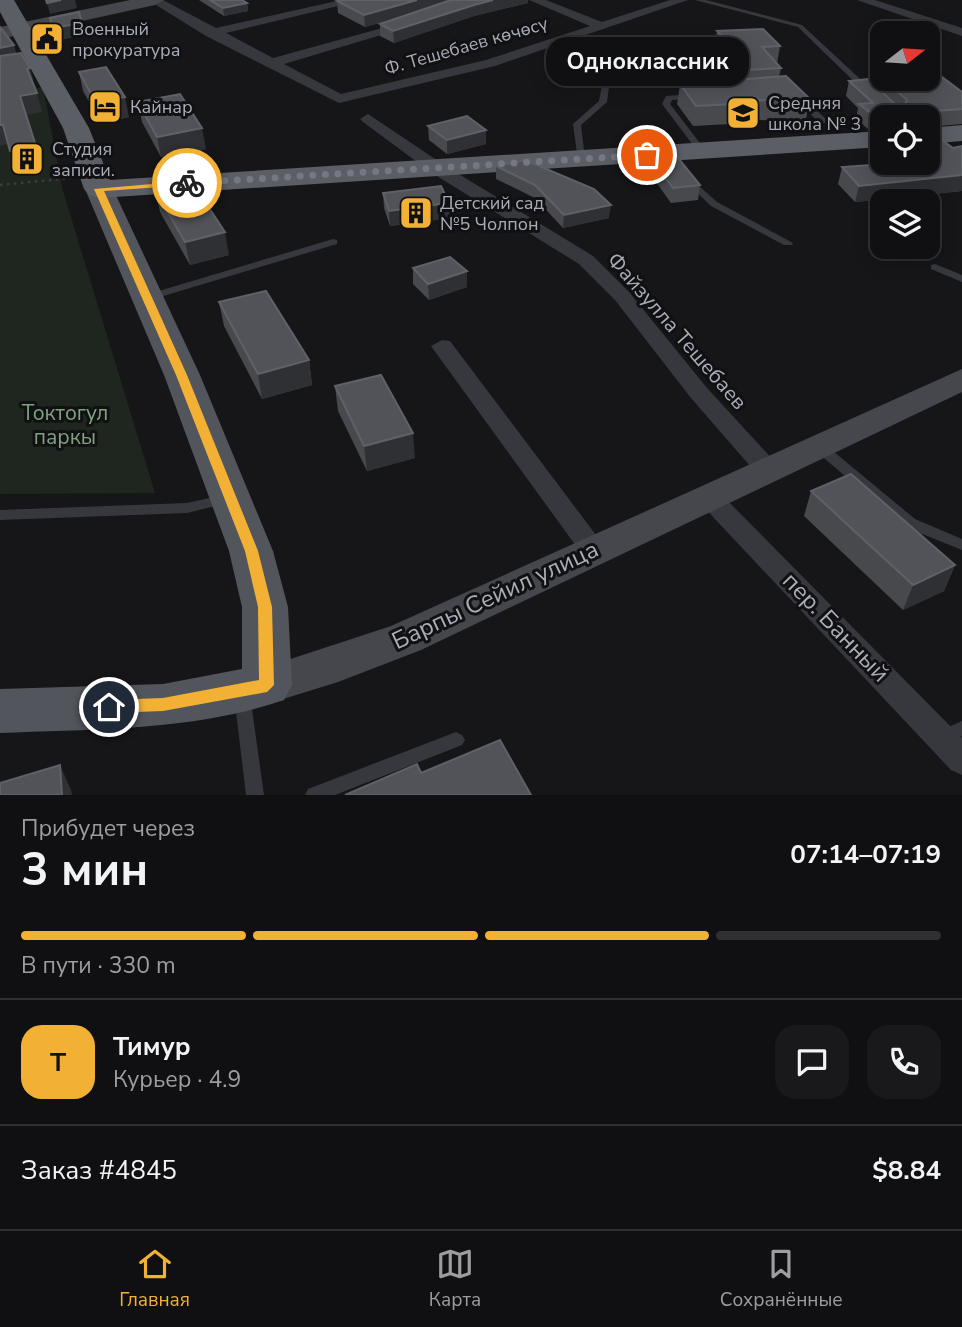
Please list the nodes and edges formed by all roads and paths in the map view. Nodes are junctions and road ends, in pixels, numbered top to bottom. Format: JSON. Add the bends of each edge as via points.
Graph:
{"nodes":[{"id":1,"x":4,"y":0,"type":"edge"},
{"id":2,"x":154,"y":0,"type":"edge"},
{"id":3,"x":357,"y":0,"type":"edge"},
{"id":4,"x":534,"y":0,"type":"edge"},
{"id":5,"x":682,"y":0,"type":"edge"},
{"id":6,"x":698,"y":0,"type":"edge"},
{"id":7,"x":863,"y":0,"type":"edge"},
{"id":8,"x":421,"y":18,"type":"edge"},
{"id":9,"x":962,"y":20,"type":"edge"},
{"id":10,"x":601,"y":26,"type":"junction"},
{"id":11,"x":945,"y":29,"type":"junction"},
{"id":12,"x":11,"y":31,"type":"edge"},
{"id":13,"x":962,"y":32,"type":"edge"},
{"id":14,"x":211,"y":33,"type":"junction"},
{"id":15,"x":269,"y":64,"type":"junction"},
{"id":16,"x":605,"y":87,"type":"dead end"},
{"id":17,"x":783,"y":91,"type":"edge"},
{"id":18,"x":710,"y":95,"type":"edge"},
{"id":19,"x":878,"y":99,"type":"edge"},
{"id":20,"x":368,"y":120,"type":"dead end"},
{"id":21,"x":823,"y":121,"type":"dead end"},
{"id":22,"x":962,"y":133,"type":"edge"},
{"id":23,"x":940,"y":135,"type":"edge"},
{"id":24,"x":870,"y":140,"type":"edge"},
{"id":25,"x":702,"y":151,"type":"junction"},
{"id":26,"x":581,"y":159,"type":"junction"},
{"id":27,"x":676,"y":163,"type":"junction"},
{"id":28,"x":438,"y":169,"type":"junction"},
{"id":29,"x":97,"y":182,"type":"junction"},
{"id":30,"x":0,"y":185,"type":"edge"},
{"id":31,"x":333,"y":242,"type":"dead end"},
{"id":32,"x":788,"y":243,"type":"dead end"},
{"id":33,"x":935,"y":267,"type":"dead end"},
{"id":34,"x":962,"y":279,"type":"edge"},
{"id":35,"x":146,"y":298,"type":"junction"},
{"id":36,"x":442,"y":345,"type":"dead end"},
{"id":37,"x":962,"y":379,"type":"edge"},
{"id":38,"x":817,"y":445,"type":"junction"},
{"id":39,"x":766,"y":468,"type":"junction"},
{"id":40,"x":708,"y":496,"type":"junction"},
{"id":41,"x":231,"y":498,"type":"junction"},
{"id":42,"x":0,"y":515,"type":"edge"},
{"id":43,"x":962,"y":545,"type":"edge"},
{"id":44,"x":593,"y":550,"type":"junction"},
{"id":45,"x":254,"y":688,"type":"junction"},
{"id":46,"x":0,"y":711,"type":"edge"},
{"id":47,"x":952,"y":733,"type":"edge"},
{"id":48,"x":456,"y":740,"type":"dead end"},
{"id":49,"x":962,"y":760,"type":"edge"},
{"id":50,"x":255,"y":795,"type":"edge"},
{"id":51,"x":314,"y":795,"type":"edge"}],
"edges":[{"from":1,"to":12,"type":"highway"},
{"from":2,"to":12,"type":"main road"},
{"from":2,"to":14,"type":"street"},
{"from":3,"to":14,"type":"street"},
{"from":4,"to":10,"type":"street"},
{"from":5,"to":10,"type":"street","name":"Ф. Тешебаев көчөсү"},
{"from":6,"to":19,"type":"lane","via":[[800,26]]},
{"from":7,"to":11,"type":"street"},
{"from":8,"to":15,"type":"street"},
{"from":9,"to":11,"type":"street"},
{"from":10,"to":15,"type":"street","name":"Ф. Тешебаев көчөсү","via":[[490,64],[339,99]]},
{"from":11,"to":13,"type":"street"},
{"from":12,"to":29,"type":"highway","via":[[76,128]]},
{"from":14,"to":15,"type":"street"},
{"from":16,"to":26,"type":"lane","via":[[603,102],[577,124]]},
{"from":17,"to":21,"type":"lane","via":[[794,94]]},
{"from":18,"to":25,"type":"lane","via":[[666,101]]},
{"from":20,"to":28,"type":"street","name":"Файзулла Тешебаев"},
{"from":22,"to":23,"type":"highway"},
{"from":24,"to":25,"type":"highway"},
{"from":25,"to":27,"type":"highway"},
{"from":26,"to":27,"type":"highway"},
{"from":26,"to":28,"type":"highway"},
{"from":27,"to":32,"type":"lane","via":[[714,204]]},
{"from":28,"to":29,"type":"highway"},
{"from":28,"to":39,"type":"street","name":"Файзулла Тешебаев","via":[[586,260]]},
{"from":29,"to":30,"type":"path"},
{"from":29,"to":35,"type":"main road"},
{"from":31,"to":35,"type":"lane"},
{"from":33,"to":34,"type":"lane"},
{"from":35,"to":41,"type":"main road"},
{"from":36,"to":44,"type":"street"},
{"from":37,"to":38,"type":"main road","name":"Барпы Сейил улица"},
{"from":38,"to":39,"type":"main road","name":"Барпы Сейил улица"},
{"from":38,"to":43,"type":"lane","via":[[910,523]]},
{"from":39,"to":40,"type":"main road","name":"Барпы Сейил улица"},
{"from":40,"to":44,"type":"main road","name":"Барпы Сейил улица"},
{"from":40,"to":47,"type":"street","name":"пер. Банный"},
{"from":41,"to":42,"type":"lane","via":[[187,508]]},
{"from":41,"to":45,"type":"main road","via":[[265,607]]},
{"from":44,"to":45,"type":"main road","name":"Барпы Сейил улица","via":[[406,638]]},
{"from":45,"to":46,"type":"main road","name":"Барпы Сейил улица","via":[[163,705]]},
{"from":45,"to":50,"type":"lane"},
{"from":47,"to":49,"type":"street","name":"пер. Банный"},
{"from":48,"to":51,"type":"lane"}]}
